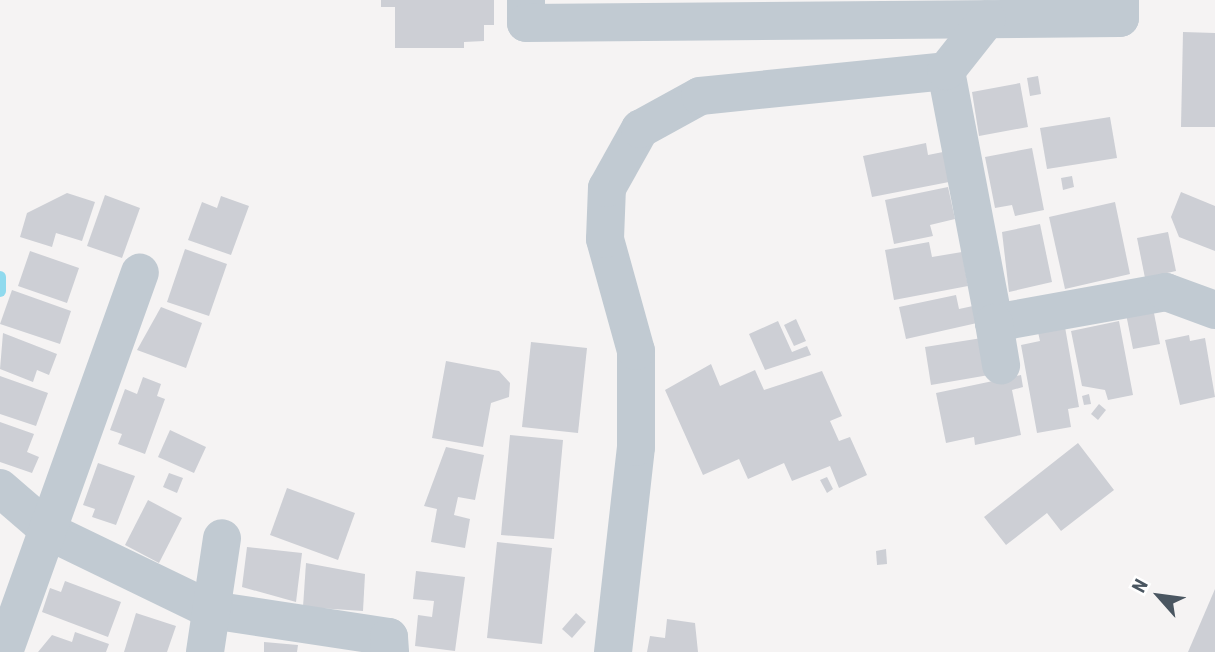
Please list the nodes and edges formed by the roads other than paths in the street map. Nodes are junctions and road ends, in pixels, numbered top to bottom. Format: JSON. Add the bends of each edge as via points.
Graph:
{"nodes":[{"id":1,"x":526,"y":0,"type":"edge"},
{"id":2,"x":1120,"y":0,"type":"edge"},
{"id":3,"x":827,"y":11,"type":"edge"},
{"id":4,"x":986,"y":19,"type":"junction"},
{"id":5,"x":946,"y":71,"type":"junction"},
{"id":6,"x":140,"y":273,"type":"dead end"},
{"id":7,"x":1215,"y":310,"type":"edge"},
{"id":8,"x":994,"y":323,"type":"junction"},
{"id":9,"x":1001,"y":365,"type":"dead end"},
{"id":10,"x":0,"y":488,"type":"edge"},
{"id":11,"x":52,"y":533,"type":"junction"},
{"id":12,"x":222,"y":538,"type":"dead end"},
{"id":13,"x":211,"y":610,"type":"junction"},
{"id":14,"x":4,"y":652,"type":"edge"},
{"id":15,"x":205,"y":652,"type":"edge"},
{"id":16,"x":390,"y":652,"type":"edge"},
{"id":17,"x":613,"y":652,"type":"edge"}],
"edges":[{"from":1,"to":3,"type":"street","via":[[526,23]]},
{"from":2,"to":4,"type":"street","via":[[1120,18]]},
{"from":3,"to":4,"type":"street"},
{"from":4,"to":5,"type":"street"},
{"from":5,"to":8,"type":"street"},
{"from":5,"to":17,"type":"street","via":[[700,96],[640,129],[607,188],[605,239],[636,351],[636,447]]},
{"from":6,"to":11,"type":"street"},
{"from":7,"to":8,"type":"street","via":[[1166,292]]},
{"from":8,"to":9,"type":"street"},
{"from":10,"to":11,"type":"street"},
{"from":11,"to":13,"type":"street"},
{"from":11,"to":14,"type":"street"},
{"from":12,"to":13,"type":"street"},
{"from":13,"to":15,"type":"street"},
{"from":13,"to":16,"type":"street","via":[[389,637]]}]}
